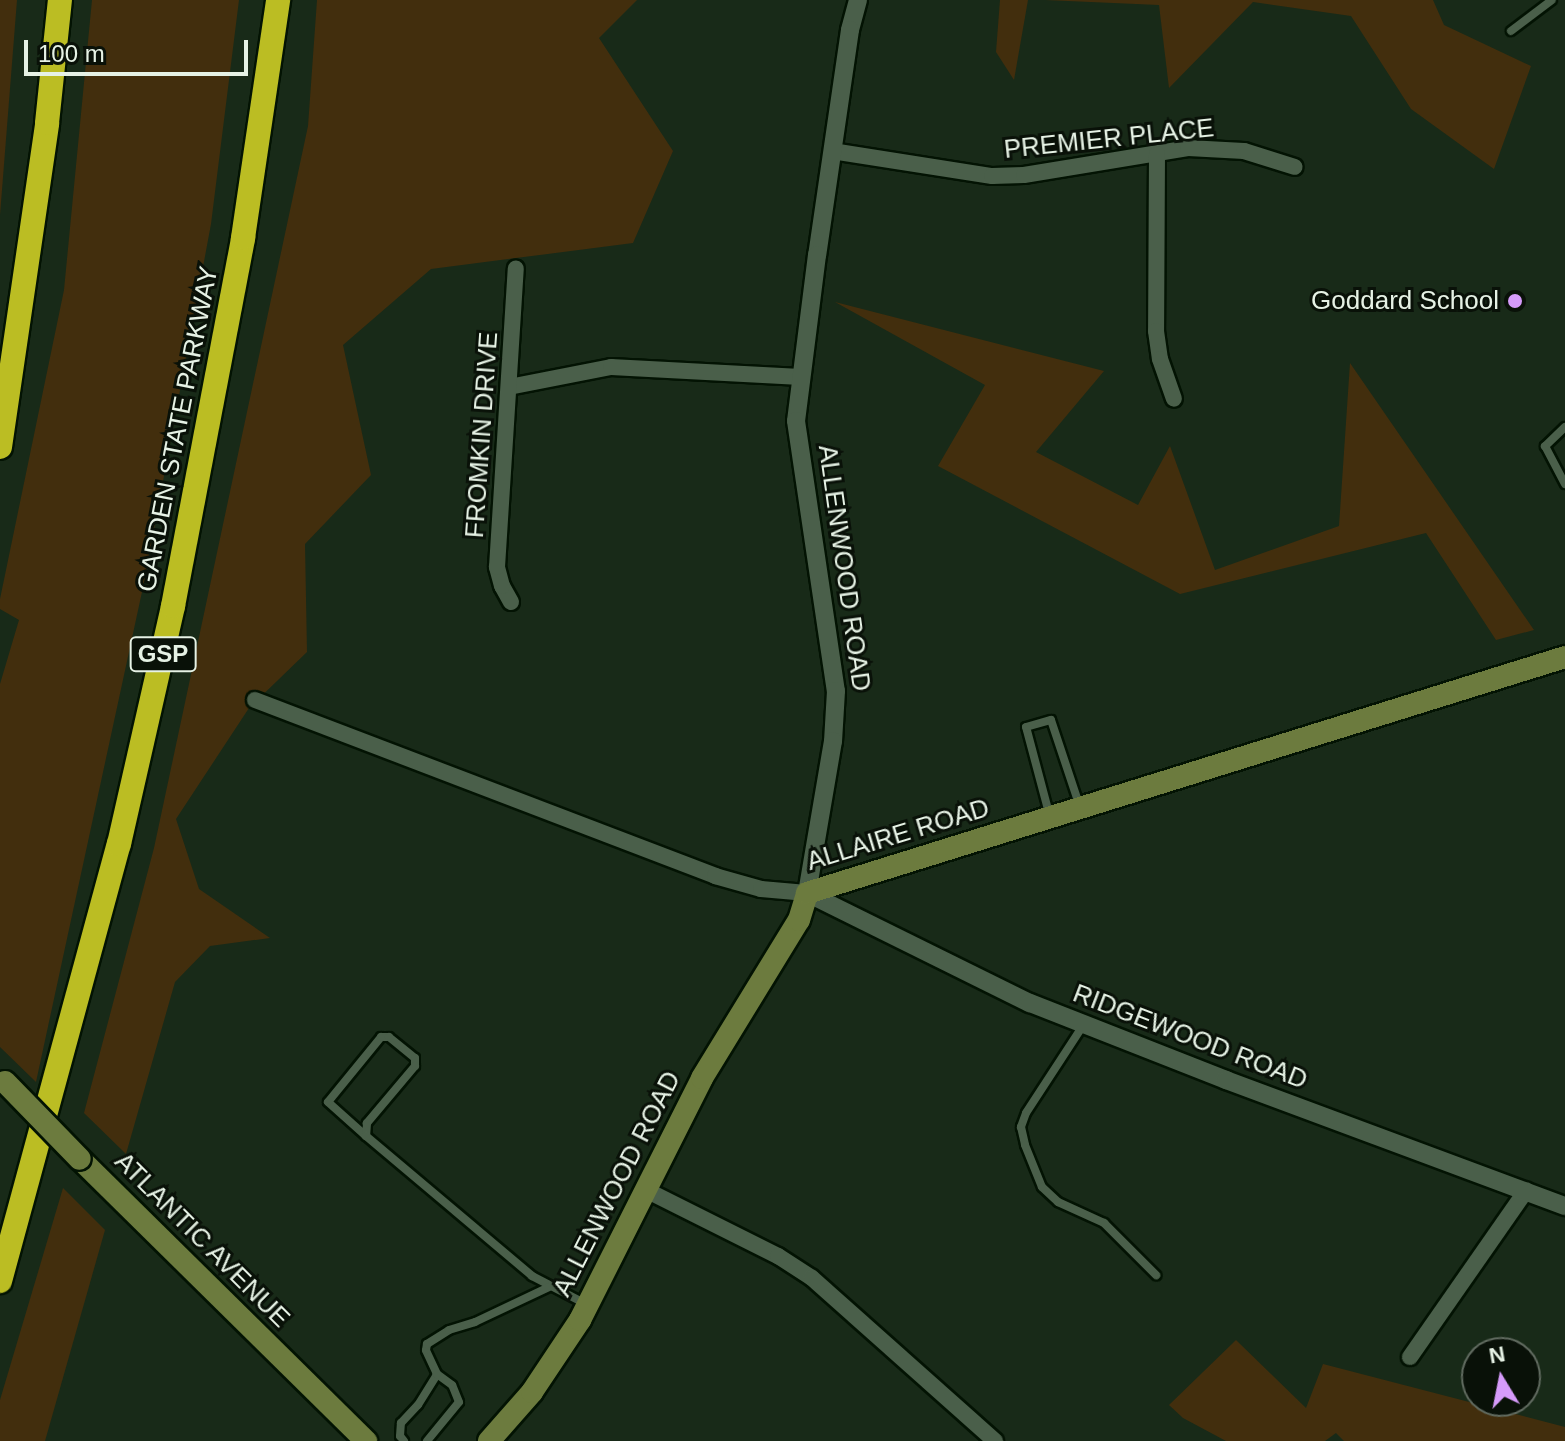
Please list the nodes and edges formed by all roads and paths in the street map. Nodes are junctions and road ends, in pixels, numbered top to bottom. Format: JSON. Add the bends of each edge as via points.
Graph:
{"nodes":[{"id":1,"x":60,"y":0,"type":"edge"},
{"id":2,"x":278,"y":0,"type":"edge"},
{"id":3,"x":858,"y":0,"type":"edge"},
{"id":4,"x":1552,"y":0,"type":"edge"},
{"id":5,"x":1511,"y":31,"type":"dead end"},
{"id":6,"x":832,"y":151,"type":"junction"},
{"id":7,"x":1157,"y":154,"type":"junction"},
{"id":8,"x":1295,"y":167,"type":"dead end"},
{"id":9,"x":516,"y":269,"type":"dead end"},
{"id":10,"x":801,"y":377,"type":"junction"},
{"id":11,"x":509,"y":387,"type":"junction"},
{"id":12,"x":1174,"y":399,"type":"dead end"},
{"id":13,"x":1565,"y":427,"type":"edge"},
{"id":14,"x":0,"y":447,"type":"edge"},
{"id":15,"x":1565,"y":484,"type":"edge"},
{"id":16,"x":511,"y":602,"type":"dead end"},
{"id":17,"x":1565,"y":657,"type":"edge"},
{"id":18,"x":255,"y":700,"type":"dead end"},
{"id":19,"x":1080,"y":808,"type":"junction"},
{"id":20,"x":1050,"y":817,"type":"junction"},
{"id":21,"x":807,"y":893,"type":"junction"},
{"id":22,"x":1085,"y":1023,"type":"junction"},
{"id":23,"x":2,"y":1080,"type":"edge"},
{"id":24,"x":366,"y":1136,"type":"junction"},
{"id":25,"x":646,"y":1190,"type":"junction"},
{"id":26,"x":1526,"y":1191,"type":"junction"},
{"id":27,"x":1565,"y":1206,"type":"edge"},
{"id":28,"x":1156,"y":1275,"type":"dead end"},
{"id":29,"x":0,"y":1281,"type":"edge"},
{"id":30,"x":551,"y":1286,"type":"junction"},
{"id":31,"x":588,"y":1305,"type":"junction"},
{"id":32,"x":1410,"y":1357,"type":"dead end"},
{"id":33,"x":437,"y":1374,"type":"junction"},
{"id":34,"x":366,"y":1441,"type":"edge"},
{"id":35,"x":404,"y":1441,"type":"edge"},
{"id":36,"x":427,"y":1441,"type":"edge"},
{"id":37,"x":489,"y":1441,"type":"edge"},
{"id":38,"x":995,"y":1441,"type":"edge"}],
"edges":[{"from":1,"to":14,"type":"highway"},
{"from":2,"to":29,"type":"highway","name":"GARDEN STATE PARKWAY","number":"GSP","via":[[243,238],[173,606],[115,860]]},
{"from":3,"to":6,"type":"street","name":"ALLENWOOD ROAD"},
{"from":4,"to":5,"type":"lane"},
{"from":6,"to":7,"type":"street","name":"PREMIER PLACE","via":[[992,176]]},
{"from":6,"to":10,"type":"street","name":"ALLENWOOD ROAD"},
{"from":7,"to":8,"type":"street","name":"PREMIER PLACE","via":[[1188,148],[1244,151]]},
{"from":7,"to":12,"type":"street","via":[[1156,331]]},
{"from":9,"to":11,"type":"street","name":"FROMKIN DRIVE"},
{"from":10,"to":11,"type":"street","via":[[611,367]]},
{"from":10,"to":21,"type":"street","name":"ALLENWOOD ROAD","via":[[798,444],[836,691],[833,741]]},
{"from":11,"to":16,"type":"street","name":"FROMKIN DRIVE","via":[[497,567]]},
{"from":13,"to":15,"type":"lane","via":[[1545,446]]},
{"from":17,"to":19,"type":"main road","name":"ALLAIRE ROAD"},
{"from":18,"to":21,"type":"street","name":"ALLAIRE ROAD","via":[[715,876],[761,889]]},
{"from":19,"to":20,"type":"main road","name":"ALLAIRE ROAD"},
{"from":19,"to":20,"type":"lane","via":[[1051,720],[1026,727]]},
{"from":20,"to":21,"type":"main road","name":"ALLAIRE ROAD"},
{"from":21,"to":22,"type":"street","name":"RIDGEWOOD ROAD","via":[[1030,1003]]},
{"from":21,"to":25,"type":"main road","name":"ALLENWOOD ROAD","via":[[799,920],[702,1078]]},
{"from":22,"to":26,"type":"street","name":"RIDGEWOOD ROAD"},
{"from":22,"to":28,"type":"lane","via":[[1026,1113],[1021,1127],[1025,1145],[1042,1187],[1058,1202],[1104,1223]]},
{"from":23,"to":34,"type":"main road","name":"ATLANTIC AVENUE","bridge":true},
{"from":24,"to":24,"type":"lane","via":[[367,1123],[415,1066],[415,1058],[389,1037],[381,1037],[328,1102]]},
{"from":24,"to":30,"type":"lane","via":[[502,1252]]},
{"from":25,"to":31,"type":"main road","name":"ALLENWOOD ROAD"},
{"from":25,"to":38,"type":"street","via":[[812,1278]]},
{"from":26,"to":27,"type":"street","name":"RIDGEWOOD ROAD"},
{"from":26,"to":32,"type":"street"},
{"from":30,"to":31,"type":"lane"},
{"from":30,"to":33,"type":"lane","via":[[433,1339],[426,1350]]},
{"from":31,"to":37,"type":"main road","name":"ALLENWOOD ROAD","via":[[532,1392]]},
{"from":33,"to":35,"type":"lane","via":[[401,1423]]},
{"from":33,"to":36,"type":"lane","via":[[452,1385],[459,1402]]}]}
